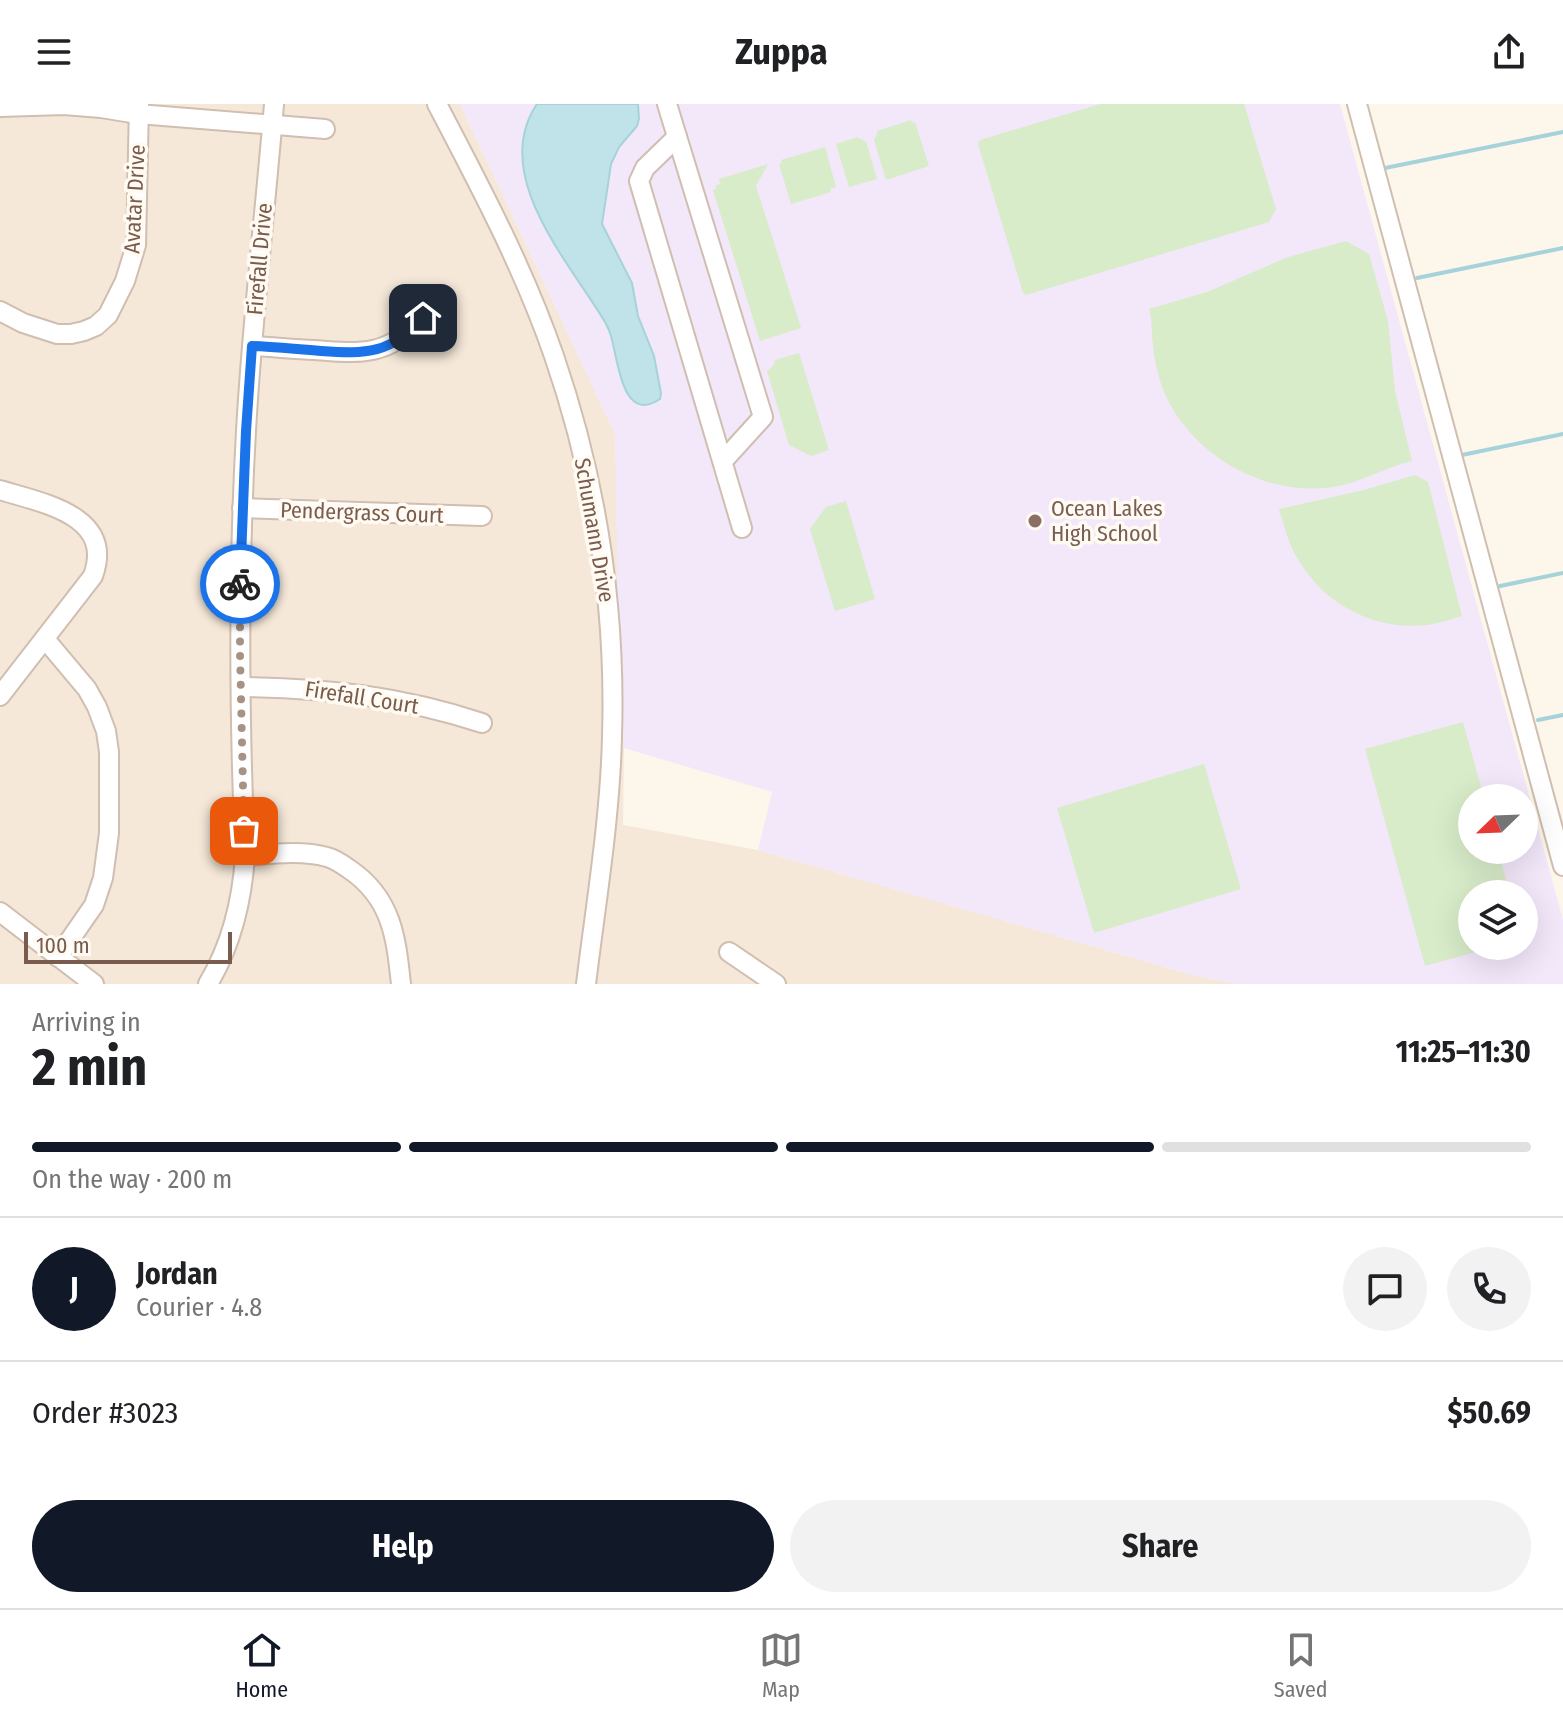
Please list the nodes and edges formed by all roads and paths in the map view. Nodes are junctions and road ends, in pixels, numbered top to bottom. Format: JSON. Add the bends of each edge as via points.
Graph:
{"nodes":[{"id":1,"x":274,"y":104,"type":"edge"},
{"id":2,"x":437,"y":104,"type":"edge"},
{"id":3,"x":667,"y":104,"type":"edge"},
{"id":4,"x":1357,"y":104,"type":"edge"},
{"id":5,"x":0,"y":107,"type":"edge"},
{"id":6,"x":138,"y":109,"type":"edge"},
{"id":7,"x":272,"y":125,"type":"junction"},
{"id":8,"x":325,"y":129,"type":"dead end"},
{"id":9,"x":677,"y":137,"type":"junction"},
{"id":10,"x":0,"y":311,"type":"edge"},
{"id":11,"x":423,"y":318,"type":"dead end"},
{"id":12,"x":252,"y":346,"type":"junction"},
{"id":13,"x":723,"y":461,"type":"junction"},
{"id":14,"x":0,"y":490,"type":"edge"},
{"id":15,"x":242,"y":508,"type":"junction"},
{"id":16,"x":482,"y":516,"type":"dead end"},
{"id":17,"x":742,"y":528,"type":"dead end"},
{"id":18,"x":45,"y":639,"type":"junction"},
{"id":19,"x":241,"y":687,"type":"junction"},
{"id":20,"x":0,"y":696,"type":"edge"},
{"id":21,"x":482,"y":723,"type":"dead end"},
{"id":22,"x":245,"y":856,"type":"junction"},
{"id":23,"x":1563,"y":866,"type":"edge"},
{"id":24,"x":0,"y":912,"type":"edge"},
{"id":25,"x":729,"y":952,"type":"dead end"},
{"id":26,"x":58,"y":957,"type":"junction"},
{"id":27,"x":94,"y":984,"type":"edge"},
{"id":28,"x":208,"y":984,"type":"edge"},
{"id":29,"x":401,"y":984,"type":"edge"},
{"id":30,"x":586,"y":984,"type":"edge"},
{"id":31,"x":776,"y":984,"type":"edge"}],
"edges":[{"from":1,"to":7,"type":"street","name":"Firefall Drive"},
{"from":2,"to":30,"type":"street","name":"Schumann Drive","via":[[536,308],[569,403],[597,518],[609,611],[613,735],[605,846]]},
{"from":3,"to":9,"type":"street"},
{"from":4,"to":23,"type":"street"},
{"from":5,"to":6,"type":"street"},
{"from":6,"to":7,"type":"street"},
{"from":6,"to":10,"type":"street","name":"Avatar Drive","via":[[136,245],[108,315],[84,331],[57,334]]},
{"from":7,"to":8,"type":"street"},
{"from":7,"to":12,"type":"street","name":"Firefall Drive"},
{"from":9,"to":13,"type":"street","via":[[639,181]]},
{"from":9,"to":13,"type":"street","via":[[763,417]]},
{"from":11,"to":12,"type":"street","via":[[400,340],[371,351]]},
{"from":12,"to":15,"type":"street","name":"Firefall Drive"},
{"from":13,"to":17,"type":"street"},
{"from":14,"to":18,"type":"street","via":[[65,511],[90,531],[95,542],[93,576]]},
{"from":15,"to":16,"type":"street","name":"Pendergrass Court"},
{"from":15,"to":19,"type":"street","name":"Firefall Drive"},
{"from":18,"to":20,"type":"street"},
{"from":18,"to":26,"type":"street","via":[[87,689],[106,731],[109,752],[103,878],[94,905]]},
{"from":19,"to":21,"type":"street","name":"Firefall Court","via":[[369,695]]},
{"from":19,"to":22,"type":"street","name":"Firefall Drive"},
{"from":22,"to":28,"type":"street","name":"Firefall Drive","via":[[234,928]]},
{"from":22,"to":29,"type":"street","via":[[327,857],[356,874],[391,922]]},
{"from":24,"to":26,"type":"street"},
{"from":25,"to":31,"type":"street"},
{"from":26,"to":27,"type":"street"}]}
